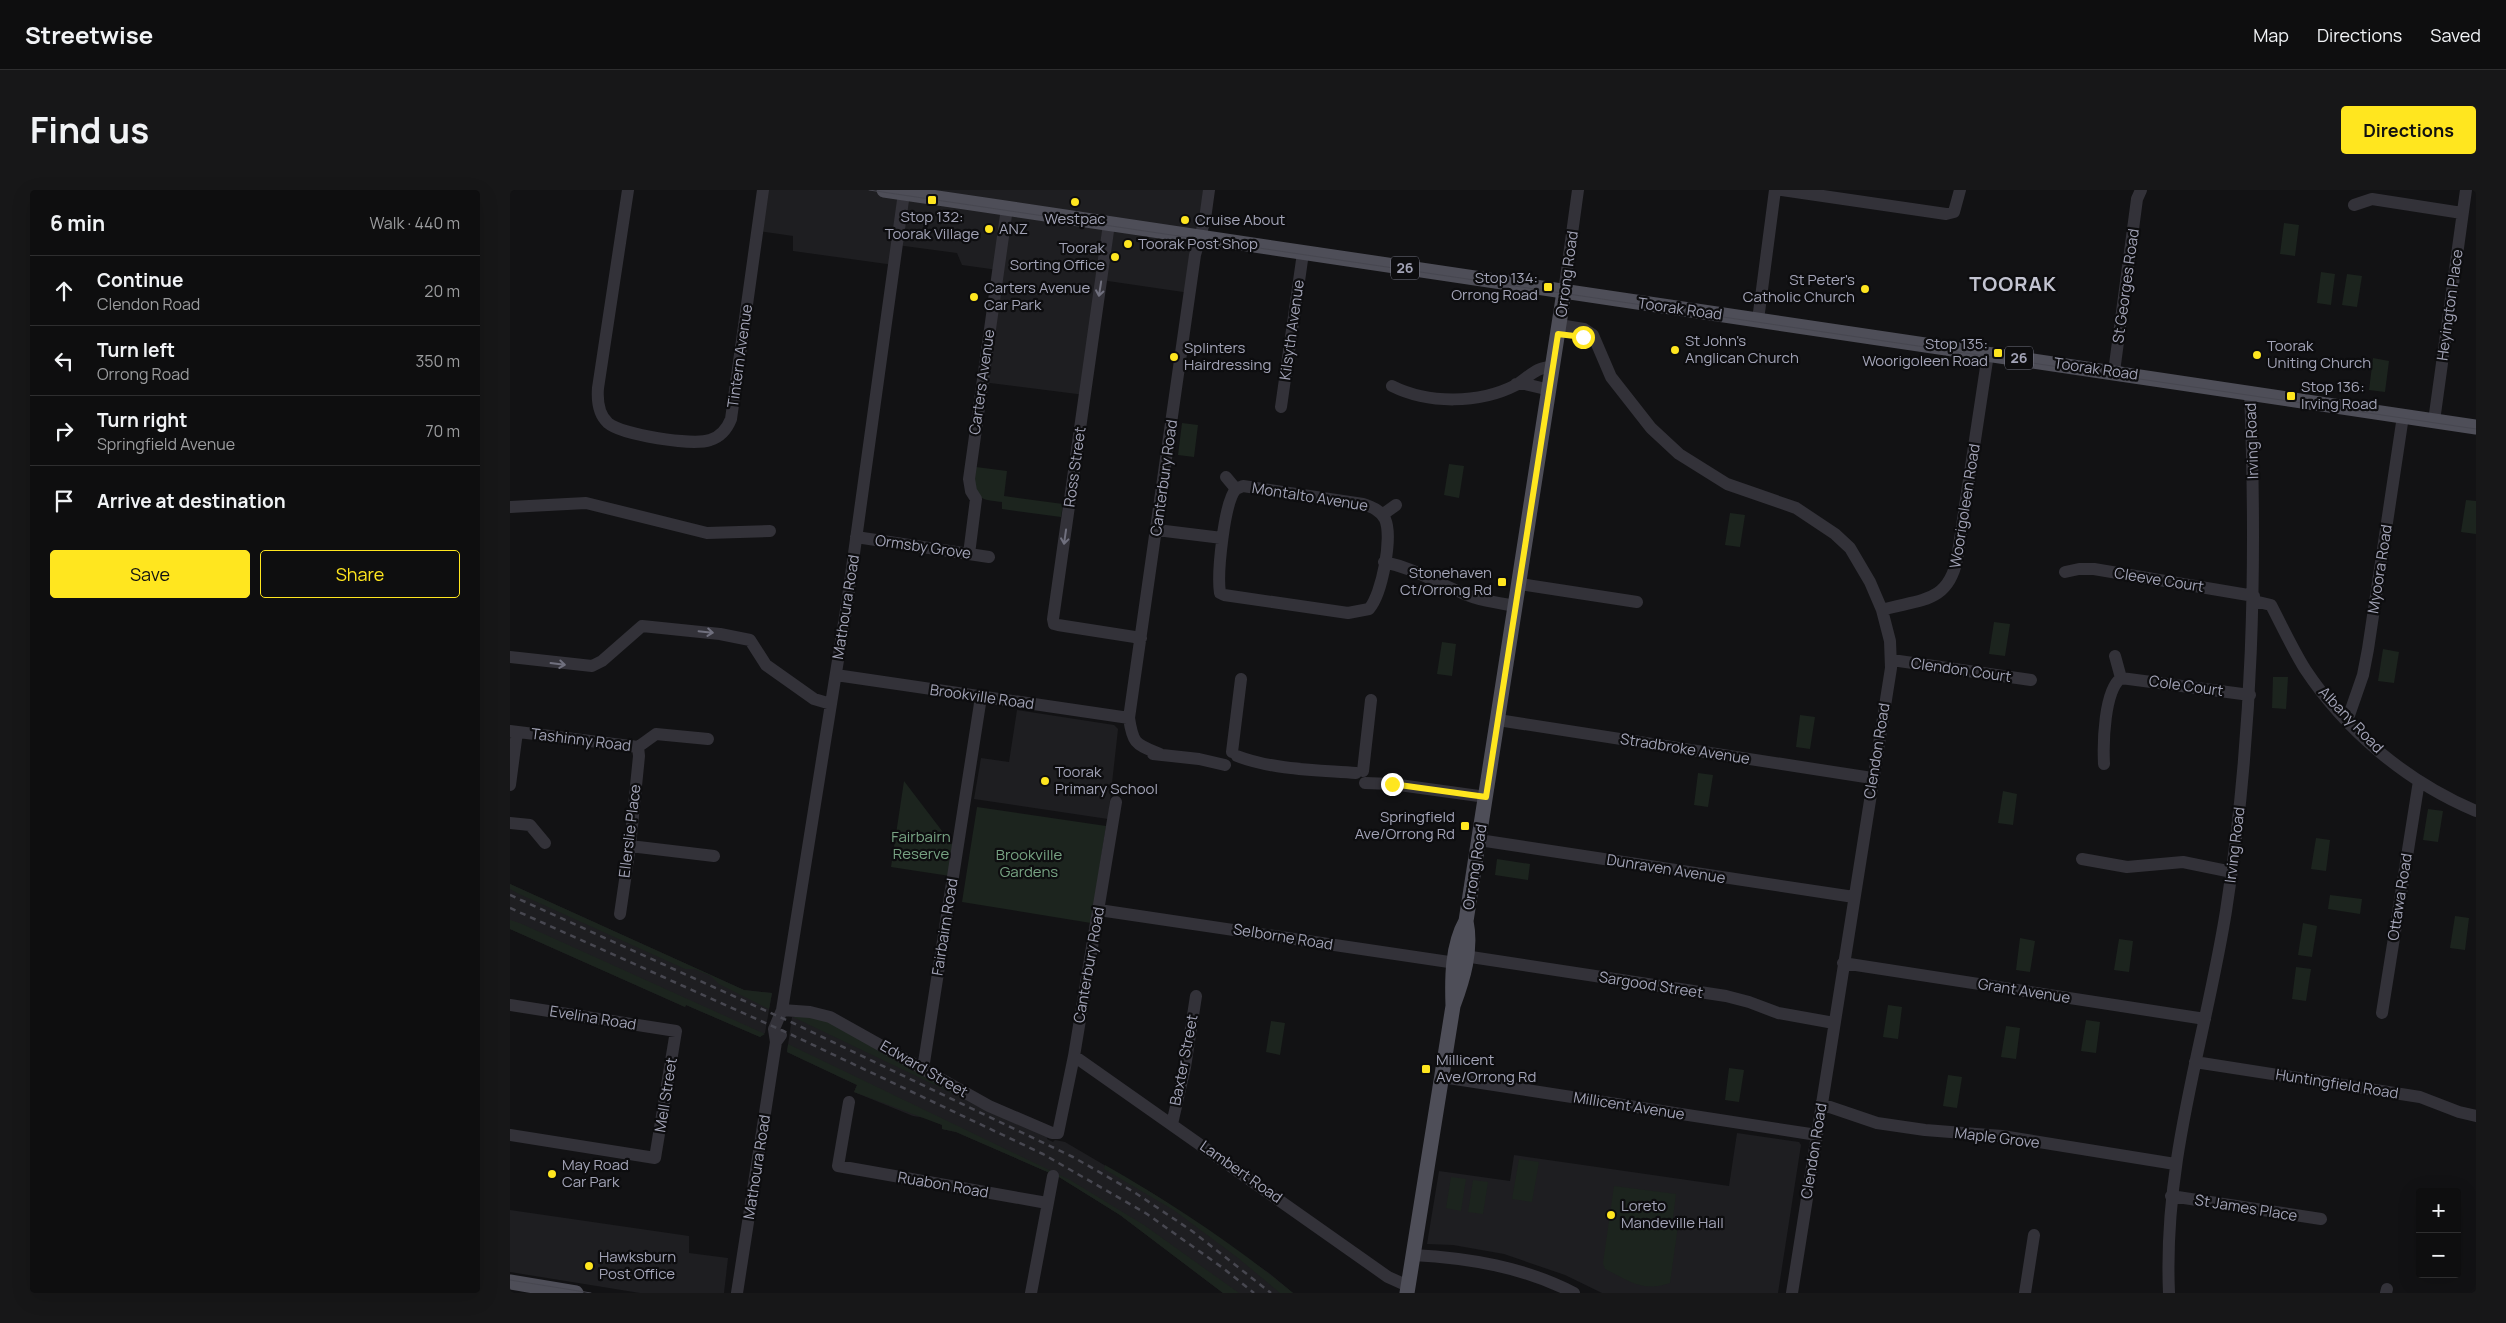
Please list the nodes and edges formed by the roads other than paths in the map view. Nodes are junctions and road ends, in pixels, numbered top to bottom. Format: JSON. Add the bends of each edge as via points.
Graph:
{"nodes":[{"id":1,"x":628,"y":190,"type":"edge"},
{"id":2,"x":763,"y":190,"type":"edge"},
{"id":3,"x":884,"y":190,"type":"edge"},
{"id":4,"x":1209,"y":190,"type":"edge"},
{"id":5,"x":1578,"y":190,"type":"edge"},
{"id":6,"x":1775,"y":190,"type":"edge"},
{"id":7,"x":1782,"y":190,"type":"edge"},
{"id":8,"x":1960,"y":190,"type":"edge"},
{"id":9,"x":2466,"y":190,"type":"edge"},
{"id":10,"x":904,"y":193,"type":"junction"},
{"id":11,"x":2138,"y":193,"type":"edge"},
{"id":12,"x":2354,"y":205,"type":"dead end"},
{"id":13,"x":1007,"y":208,"type":"junction"},
{"id":14,"x":2462,"y":213,"type":"junction"},
{"id":15,"x":1109,"y":224,"type":"junction"},
{"id":16,"x":1200,"y":237,"type":"junction"},
{"id":17,"x":1303,"y":253,"type":"junction"},
{"id":18,"x":1564,"y":292,"type":"junction"},
{"id":19,"x":1758,"y":320,"type":"junction"},
{"id":20,"x":1559,"y":329,"type":"junction"},
{"id":21,"x":1988,"y":354,"type":"junction"},
{"id":22,"x":1553,"y":367,"type":"junction"},
{"id":23,"x":2114,"y":372,"type":"junction"},
{"id":24,"x":1516,"y":384,"type":"junction"},
{"id":25,"x":1392,"y":386,"type":"dead end"},
{"id":26,"x":1550,"y":390,"type":"junction"},
{"id":27,"x":2250,"y":392,"type":"junction"},
{"id":28,"x":1281,"y":407,"type":"dead end"},
{"id":29,"x":2403,"y":416,"type":"junction"},
{"id":30,"x":2434,"y":421,"type":"junction"},
{"id":31,"x":2476,"y":427,"type":"edge"},
{"id":32,"x":1226,"y":476,"type":"dead end"},
{"id":33,"x":1236,"y":489,"type":"junction"},
{"id":34,"x":1396,"y":505,"type":"dead end"},
{"id":35,"x":510,"y":507,"type":"edge"},
{"id":36,"x":1382,"y":515,"type":"junction"},
{"id":37,"x":1157,"y":530,"type":"junction"},
{"id":38,"x":770,"y":531,"type":"dead end"},
{"id":39,"x":856,"y":537,"type":"junction"},
{"id":40,"x":1222,"y":538,"type":"junction"},
{"id":41,"x":968,"y":554,"type":"junction"},
{"id":42,"x":989,"y":556,"type":"dead end"},
{"id":43,"x":1384,"y":562,"type":"junction"},
{"id":44,"x":2065,"y":572,"type":"dead end"},
{"id":45,"x":1520,"y":584,"type":"junction"},
{"id":46,"x":2254,"y":598,"type":"junction"},
{"id":47,"x":1637,"y":602,"type":"dead end"},
{"id":48,"x":1516,"y":606,"type":"junction"},
{"id":49,"x":1882,"y":610,"type":"junction"},
{"id":50,"x":2254,"y":615,"type":"junction"},
{"id":51,"x":2277,"y":619,"type":"junction"},
{"id":52,"x":1141,"y":638,"type":"junction"},
{"id":53,"x":2115,"y":656,"type":"dead end"},
{"id":54,"x":510,"y":658,"type":"edge"},
{"id":55,"x":1892,"y":660,"type":"junction"},
{"id":56,"x":836,"y":675,"type":"junction"},
{"id":57,"x":2122,"y":678,"type":"junction"},
{"id":58,"x":1241,"y":679,"type":"dead end"},
{"id":59,"x":2031,"y":680,"type":"dead end"},
{"id":60,"x":2250,"y":695,"type":"junction"},
{"id":61,"x":981,"y":697,"type":"junction"},
{"id":62,"x":1372,"y":700,"type":"dead end"},
{"id":63,"x":831,"y":704,"type":"junction"},
{"id":64,"x":1130,"y":718,"type":"junction"},
{"id":65,"x":1498,"y":720,"type":"junction"},
{"id":66,"x":2347,"y":721,"type":"junction"},
{"id":67,"x":514,"y":731,"type":"edge"},
{"id":68,"x":708,"y":739,"type":"dead end"},
{"id":69,"x":638,"y":747,"type":"junction"},
{"id":70,"x":1230,"y":759,"type":"junction"},
{"id":71,"x":2104,"y":764,"type":"dead end"},
{"id":72,"x":1362,"y":777,"type":"junction"},
{"id":73,"x":1872,"y":778,"type":"junction"},
{"id":74,"x":2419,"y":781,"type":"junction"},
{"id":75,"x":510,"y":785,"type":"edge"},
{"id":76,"x":1486,"y":797,"type":"junction"},
{"id":77,"x":1116,"y":802,"type":"dead end"},
{"id":78,"x":2476,"y":811,"type":"edge"},
{"id":79,"x":510,"y":823,"type":"edge"},
{"id":80,"x":1479,"y":840,"type":"junction"},
{"id":81,"x":545,"y":843,"type":"dead end"},
{"id":82,"x":630,"y":846,"type":"junction"},
{"id":83,"x":714,"y":856,"type":"dead end"},
{"id":84,"x":2082,"y":859,"type":"dead end"},
{"id":85,"x":2232,"y":872,"type":"junction"},
{"id":86,"x":1854,"y":898,"type":"junction"},
{"id":87,"x":1099,"y":910,"type":"junction"},
{"id":88,"x":620,"y":914,"type":"dead end"},
{"id":89,"x":1460,"y":960,"type":"junction"},
{"id":90,"x":1844,"y":963,"type":"junction"},
{"id":91,"x":1196,"y":996,"type":"dead end"},
{"id":92,"x":510,"y":1005,"type":"edge"},
{"id":93,"x":2382,"y":1013,"type":"dead end"},
{"id":94,"x":781,"y":1014,"type":"junction"},
{"id":95,"x":2205,"y":1019,"type":"junction"},
{"id":96,"x":1834,"y":1023,"type":"junction"},
{"id":97,"x":676,"y":1031,"type":"joint"},
{"id":98,"x":1074,"y":1056,"type":"junction"},
{"id":99,"x":2196,"y":1062,"type":"junction"},
{"id":100,"x":922,"y":1069,"type":"junction"},
{"id":101,"x":1442,"y":1077,"type":"junction"},
{"id":102,"x":849,"y":1102,"type":"dead end"},
{"id":103,"x":1822,"y":1104,"type":"junction"},
{"id":104,"x":2476,"y":1116,"type":"edge"},
{"id":105,"x":1172,"y":1124,"type":"junction"},
{"id":106,"x":1061,"y":1127,"type":"joint"},
{"id":107,"x":510,"y":1135,"type":"edge"},
{"id":108,"x":1817,"y":1135,"type":"junction"},
{"id":109,"x":2175,"y":1164,"type":"junction"},
{"id":110,"x":1052,"y":1176,"type":"dead end"},
{"id":111,"x":2171,"y":1196,"type":"junction"},
{"id":112,"x":1048,"y":1203,"type":"junction"},
{"id":113,"x":2321,"y":1219,"type":"dead end"},
{"id":114,"x":2034,"y":1235,"type":"dead end"},
{"id":115,"x":1413,"y":1255,"type":"junction"},
{"id":116,"x":510,"y":1282,"type":"edge"},
{"id":117,"x":1408,"y":1289,"type":"edge"},
{"id":118,"x":566,"y":1292,"type":"edge"},
{"id":119,"x":737,"y":1293,"type":"edge"},
{"id":120,"x":1031,"y":1293,"type":"edge"},
{"id":121,"x":1574,"y":1293,"type":"edge"},
{"id":122,"x":1792,"y":1293,"type":"edge"},
{"id":123,"x":2025,"y":1293,"type":"edge"},
{"id":124,"x":2169,"y":1293,"type":"edge"}],
"edges":[{"from":1,"to":2,"type":"street","name":"Tintern Avenue","via":[[598,404],[608,423],[622,431],[700,442],[716,437],[731,419]]},
{"from":3,"to":10,"type":"main road","name":"Toorak Road","number":"26"},
{"from":4,"to":16,"type":"street","name":"Canterbury Road"},
{"from":5,"to":18,"type":"street","name":"Orrong Road"},
{"from":6,"to":19,"type":"street"},
{"from":7,"to":8,"type":"street","via":[[1946,214],[1954,212]]},
{"from":9,"to":14,"type":"street","name":"Heyington Place"},
{"from":10,"to":13,"type":"main road","name":"Toorak Road","number":"26"},
{"from":10,"to":39,"type":"street","name":"Mathoura Road"},
{"from":11,"to":23,"type":"street","name":"St Georges Road"},
{"from":12,"to":14,"type":"street","via":[[2372,199]]},
{"from":13,"to":15,"type":"main road","name":"Toorak Road","number":"26"},
{"from":13,"to":41,"type":"street","name":"Carters Avenue","via":[[969,480],[976,499]]},
{"from":14,"to":30,"type":"street","name":"Heyington Place"},
{"from":15,"to":16,"type":"main road","name":"Toorak Road","number":"26"},
{"from":15,"to":52,"type":"street","name":"Ross Street","one_way":true,"via":[[1053,619],[1058,625]]},
{"from":16,"to":17,"type":"main road","name":"Toorak Road","number":"26"},
{"from":16,"to":37,"type":"street","name":"Canterbury Road"},
{"from":17,"to":18,"type":"main road","name":"Toorak Road","number":"26"},
{"from":17,"to":28,"type":"street","name":"Kilsyth Avenue"},
{"from":18,"to":19,"type":"main road","name":"Toorak Road","number":"26"},
{"from":18,"to":20,"type":"main road","name":"Orrong Road"},
{"from":19,"to":21,"type":"main road","name":"Toorak Road","number":"26"},
{"from":20,"to":22,"type":"main road","name":"Orrong Road"},
{"from":20,"to":49,"type":"street","name":"Clendon Road","via":[[1587,331],[1593,335],[1611,376],[1665,443],[1712,476],[1796,508],[1835,534],[1861,565]]},
{"from":21,"to":23,"type":"main road","name":"Toorak Road","number":"26"},
{"from":21,"to":49,"type":"street","name":"Woorigoleen Road","via":[[1951,581],[1944,590],[1927,600]]},
{"from":22,"to":24,"type":"street","via":[[1543,366]]},
{"from":22,"to":26,"type":"main road","name":"Orrong Road"},
{"from":23,"to":27,"type":"main road","name":"Toorak Road","number":"26"},
{"from":24,"to":25,"type":"street","via":[[1493,394],[1448,399],[1417,396]]},
{"from":24,"to":26,"type":"street"},
{"from":26,"to":45,"type":"main road","name":"Orrong Road"},
{"from":27,"to":29,"type":"main road","name":"Toorak Road","number":"26"},
{"from":27,"to":46,"type":"street","name":"Irving Road"},
{"from":29,"to":30,"type":"main road","name":"Toorak Road","number":"26"},
{"from":29,"to":66,"type":"street","name":"Myoora Road","via":[[2368,649]]},
{"from":30,"to":31,"type":"main road","name":"Toorak Road","number":"26"},
{"from":32,"to":33,"type":"street","name":"Montalto Avenue"},
{"from":33,"to":36,"type":"street","name":"Montalto Avenue","via":[[1243,486],[1363,504]]},
{"from":33,"to":40,"type":"street","name":"Montalto Avenue","via":[[1230,500]]},
{"from":34,"to":36,"type":"street","name":"Montalto Avenue"},
{"from":35,"to":38,"type":"street","via":[[586,503],[707,533]]},
{"from":36,"to":43,"type":"street","name":"Montalto Avenue","via":[[1388,532]]},
{"from":37,"to":40,"type":"street"},
{"from":37,"to":52,"type":"street","name":"Canterbury Road"},
{"from":39,"to":41,"type":"street","name":"Ormsby Grove"},
{"from":39,"to":56,"type":"street","name":"Mathoura Road"},
{"from":40,"to":43,"type":"street","name":"Montalto Avenue","via":[[1215,596],[1372,614]]},
{"from":41,"to":42,"type":"street","name":"Ormsby Grove"},
{"from":43,"to":48,"type":"street","via":[[1407,567],[1460,593]]},
{"from":44,"to":46,"type":"street","name":"Cleeve Court","via":[[2094,570]]},
{"from":45,"to":47,"type":"street"},
{"from":45,"to":48,"type":"main road","name":"Orrong Road"},
{"from":46,"to":50,"type":"street","name":"Irving Road"},
{"from":46,"to":51,"type":"street","name":"Albany Road","via":[[2271,605]]},
{"from":48,"to":65,"type":"main road","name":"Orrong Road"},
{"from":49,"to":55,"type":"street","name":"Clendon Road"},
{"from":50,"to":51,"type":"street"},
{"from":50,"to":60,"type":"street","name":"Irving Road"},
{"from":51,"to":66,"type":"street","name":"Albany Road","via":[[2314,681]]},
{"from":52,"to":64,"type":"street","name":"Canterbury Road"},
{"from":53,"to":57,"type":"street"},
{"from":54,"to":63,"type":"street","one_way":true,"via":[[592,666],[646,626],[737,636],[750,640],[766,666],[814,699]]},
{"from":55,"to":59,"type":"street","name":"Clendon Court"},
{"from":55,"to":73,"type":"street","name":"Clendon Road"},
{"from":56,"to":61,"type":"street","name":"Brookville Road"},
{"from":56,"to":63,"type":"street","name":"Mathoura Road"},
{"from":57,"to":60,"type":"street","name":"Cole Court"},
{"from":57,"to":71,"type":"street","via":[[2111,691],[2103,743]]},
{"from":58,"to":70,"type":"street"},
{"from":60,"to":85,"type":"street","name":"Irving Road"},
{"from":61,"to":64,"type":"street","name":"Brookville Road"},
{"from":61,"to":100,"type":"street","name":"Fairbairn Road"},
{"from":62,"to":72,"type":"street"},
{"from":63,"to":94,"type":"street","name":"Mathoura Road"},
{"from":64,"to":70,"type":"street","via":[[1136,743],[1160,754]]},
{"from":65,"to":73,"type":"street","name":"Stradbroke Avenue"},
{"from":65,"to":76,"type":"main road","name":"Orrong Road"},
{"from":66,"to":74,"type":"street","name":"Albany Road","via":[[2378,751]]},
{"from":67,"to":69,"type":"street","name":"Tashinny Road"},
{"from":67,"to":75,"type":"street"},
{"from":68,"to":69,"type":"street","name":"Tashinny Road","via":[[656,734]]},
{"from":69,"to":82,"type":"street","name":"Ellerslie Place"},
{"from":70,"to":72,"type":"street"},
{"from":72,"to":76,"type":"street"},
{"from":73,"to":86,"type":"street","name":"Clendon Road"},
{"from":74,"to":78,"type":"street","name":"Albany Road"},
{"from":74,"to":93,"type":"street","name":"Ottawa Road"},
{"from":76,"to":80,"type":"main road","name":"Orrong Road"},
{"from":77,"to":87,"type":"street","name":"Canterbury Road"},
{"from":79,"to":81,"type":"street","via":[[530,825]]},
{"from":80,"to":86,"type":"street","name":"Dunraven Avenue"},
{"from":80,"to":89,"type":"main road","name":"Orrong Road","via":[[1466,921],[1470,938]]},
{"from":82,"to":83,"type":"street"},
{"from":82,"to":88,"type":"street","name":"Ellerslie Place"},
{"from":84,"to":85,"type":"street","via":[[2127,867],[2183,862]]},
{"from":85,"to":95,"type":"street","name":"Irving Road"},
{"from":86,"to":90,"type":"street","name":"Clendon Road"},
{"from":87,"to":89,"type":"street","name":"Selborne Road"},
{"from":87,"to":98,"type":"street","name":"Canterbury Road"},
{"from":89,"to":96,"type":"street","name":"Sargood Street","via":[[1732,997],[1778,1013]]},
{"from":89,"to":101,"type":"main road","name":"Orrong Road","via":[[1462,982],[1453,1006]]},
{"from":90,"to":95,"type":"street","name":"Grant Avenue"},
{"from":90,"to":96,"type":"street","name":"Clendon Road"},
{"from":91,"to":105,"type":"street","name":"Baxter Street"},
{"from":92,"to":97,"type":"street","name":"Evelina Road"},
{"from":94,"to":100,"type":"street","name":"Edward Street","via":[[810,1012],[830,1017]]},
{"from":94,"to":119,"type":"street","name":"Mathoura Road","via":[[775,1026],[777,1039]]},
{"from":95,"to":99,"type":"street","name":"Irving Road"},
{"from":96,"to":103,"type":"street","name":"Clendon Road"},
{"from":97,"to":107,"type":"street","name":"Mell Street","via":[[655,1158]]},
{"from":98,"to":105,"type":"street","name":"Lambert Road"},
{"from":98,"to":106,"type":"street","name":"Canterbury Road"},
{"from":99,"to":104,"type":"street","name":"Huntingfield Road","via":[[2420,1097]]},
{"from":99,"to":109,"type":"street","name":"Irving Road"},
{"from":100,"to":106,"type":"street","name":"Edward Street","via":[[999,1111],[1054,1134]]},
{"from":101,"to":108,"type":"street","name":"Millicent Avenue"},
{"from":101,"to":115,"type":"main road","name":"Orrong Road"},
{"from":102,"to":112,"type":"street","name":"Ruabon Road","via":[[838,1166]]},
{"from":103,"to":108,"type":"street","name":"Clendon Road"},
{"from":103,"to":109,"type":"street","name":"Maple Grove","via":[[1866,1121],[1893,1126],[2002,1136]]},
{"from":105,"to":117,"type":"street","name":"Lambert Road"},
{"from":108,"to":122,"type":"street","name":"Clendon Road"},
{"from":109,"to":111,"type":"street","name":"Irving Road"},
{"from":110,"to":112,"type":"street"},
{"from":111,"to":113,"type":"street","name":"St James Place"},
{"from":111,"to":124,"type":"street","name":"Irving Road"},
{"from":112,"to":120,"type":"street"},
{"from":114,"to":123,"type":"street"},
{"from":115,"to":117,"type":"main road","name":"Orrong Road"},
{"from":115,"to":121,"type":"street","via":[[1490,1264],[1529,1274]]},
{"from":116,"to":118,"type":"main road"}]}
